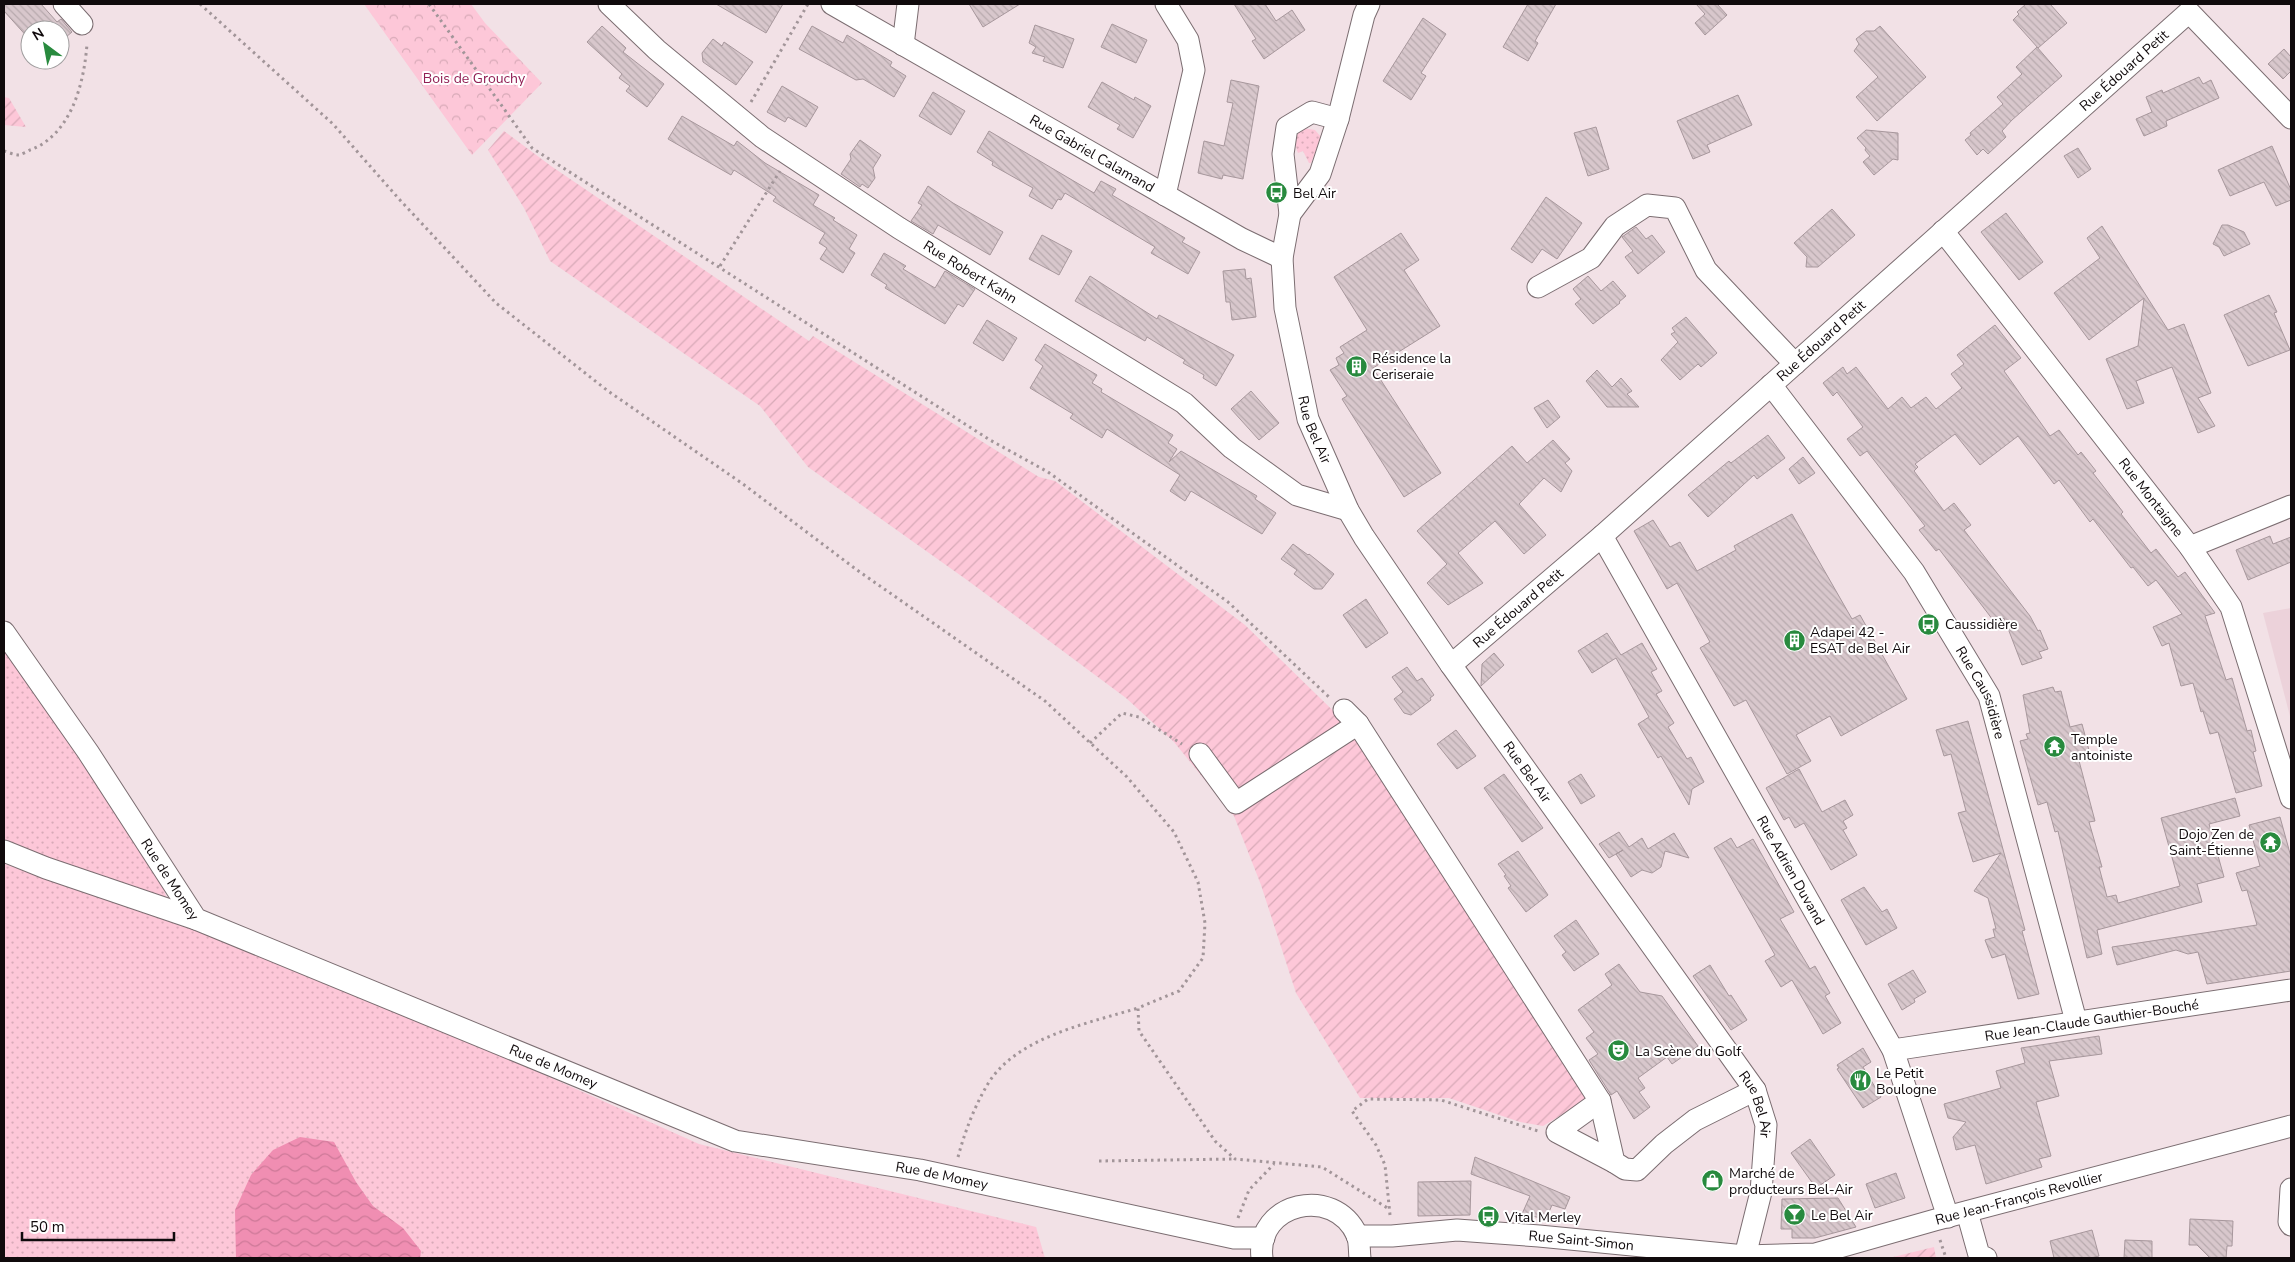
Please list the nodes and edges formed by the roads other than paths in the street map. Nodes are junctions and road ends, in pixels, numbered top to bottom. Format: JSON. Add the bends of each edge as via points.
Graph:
{"nodes":[{"id":1,"x":64,"y":4,"type":"edge"},
{"id":2,"x":609,"y":4,"type":"edge"},
{"id":3,"x":832,"y":4,"type":"edge"},
{"id":4,"x":908,"y":4,"type":"edge"},
{"id":5,"x":1166,"y":4,"type":"edge"},
{"id":6,"x":1369,"y":4,"type":"edge"},
{"id":7,"x":82,"y":24,"type":"road end"},
{"id":8,"x":903,"y":45,"type":"junction"},
{"id":9,"x":2291,"y":118,"type":"edge"},
{"id":10,"x":1338,"y":119,"type":"junction"},
{"id":11,"x":1165,"y":195,"type":"junction"},
{"id":12,"x":1290,"y":214,"type":"junction"},
{"id":13,"x":1943,"y":232,"type":"junction"},
{"id":14,"x":1283,"y":267,"type":"junction"},
{"id":15,"x":1538,"y":287,"type":"dead end"},
{"id":16,"x":1795,"y":364,"type":"junction"},
{"id":17,"x":1772,"y":385,"type":"junction"},
{"id":18,"x":2291,"y":506,"type":"edge"},
{"id":19,"x":1348,"y":510,"type":"junction"},
{"id":20,"x":1602,"y":536,"type":"junction"},
{"id":21,"x":2190,"y":547,"type":"junction"},
{"id":22,"x":4,"y":632,"type":"edge"},
{"id":23,"x":1451,"y":665,"type":"junction"},
{"id":24,"x":1200,"y":754,"type":"road end"},
{"id":25,"x":2291,"y":798,"type":"edge"},
{"id":26,"x":4,"y":851,"type":"edge"},
{"id":27,"x":196,"y":919,"type":"junction"},
{"id":28,"x":2291,"y":990,"type":"edge"},
{"id":29,"x":2076,"y":1021,"type":"junction"},
{"id":30,"x":1893,"y":1050,"type":"junction"},
{"id":31,"x":1755,"y":1090,"type":"junction"},
{"id":32,"x":1600,"y":1101,"type":"junction"},
{"id":33,"x":2291,"y":1126,"type":"edge"},
{"id":34,"x":1614,"y":1162,"type":"junction"},
{"id":35,"x":2291,"y":1189,"type":"edge"},
{"id":36,"x":1957,"y":1215,"type":"junction"},
{"id":37,"x":2291,"y":1225,"type":"edge"},
{"id":38,"x":1357,"y":1236,"type":"junction"},
{"id":39,"x":1263,"y":1248,"type":"edge"},
{"id":40,"x":1745,"y":1256,"type":"junction"},
{"id":41,"x":1980,"y":1257,"type":"edge"},
{"id":42,"x":1360,"y":1258,"type":"edge"}],
"edges":[{"from":1,"to":7,"type":"street"},
{"from":2,"to":19,"type":"street","name":"Rue Robert Kahn","via":[[657,50],[790,156],[900,228],[1184,403],[1232,448],[1297,495]]},
{"from":3,"to":8,"type":"street","name":"Rue Gabriel Calamand"},
{"from":4,"to":8,"type":"street"},
{"from":5,"to":11,"type":"street","via":[[1188,40],[1194,70]]},
{"from":6,"to":10,"type":"street"},
{"from":8,"to":11,"type":"street","name":"Rue Gabriel Calamand"},
{"from":9,"to":13,"type":"street","name":"Rue Édouard Petit","via":[[2189,12]]},
{"from":10,"to":12,"type":"street","via":[[1320,174]]},
{"from":10,"to":12,"type":"street","via":[[1312,112],[1287,127],[1283,154]]},
{"from":11,"to":14,"type":"street","name":"Rue Gabriel Calamand","via":[[1242,239]]},
{"from":12,"to":14,"type":"street","name":"Rue Bel Air"},
{"from":13,"to":16,"type":"street","name":"Rue Édouard Petit"},
{"from":13,"to":21,"type":"street","name":"Rue Montaigne"},
{"from":14,"to":19,"type":"street","name":"Rue Bel Air","via":[[1285,308],[1308,419]]},
{"from":15,"to":16,"type":"street","via":[[1591,258],[1615,226],[1647,205],[1674,208],[1706,270]]},
{"from":16,"to":17,"type":"street","name":"Rue Édouard Petit"},
{"from":17,"to":20,"type":"street","name":"Rue Édouard Petit"},
{"from":17,"to":29,"type":"street","name":"Rue Caussidière","via":[[1914,572],[1989,696]]},
{"from":18,"to":21,"type":"street"},
{"from":19,"to":23,"type":"street","name":"Rue Bel Air"},
{"from":20,"to":23,"type":"street","name":"Rue Édouard Petit"},
{"from":20,"to":30,"type":"street","name":"Rue Adrien Duvand"},
{"from":21,"to":25,"type":"street","name":"Rue Montaigne","via":[[2231,607]]},
{"from":22,"to":27,"type":"street","name":"Rue de Momey","via":[[88,752]]},
{"from":23,"to":31,"type":"street","name":"Rue Bel Air"},
{"from":24,"to":32,"type":"street","via":[[1236,803],[1351,717]]},
{"from":26,"to":27,"type":"street"},
{"from":27,"to":39,"type":"street","name":"Rue de Momey","via":[[735,1141],[953,1177],[1234,1238]]},
{"from":28,"to":29,"type":"street","name":"Rue Jean-Claude Gauthier-Bouché"},
{"from":29,"to":30,"type":"street","name":"Rue Jean-Claude Gauthier-Bouché"},
{"from":30,"to":36,"type":"street","name":"Rue Adrien Duvand"},
{"from":31,"to":34,"type":"street","via":[[1695,1120],[1637,1170],[1625,1169]]},
{"from":31,"to":40,"type":"street","name":"Rue Bel Air","via":[[1766,1125],[1761,1192]]},
{"from":32,"to":34,"type":"street"},
{"from":32,"to":34,"type":"street","via":[[1557,1132]]},
{"from":33,"to":36,"type":"street","name":"Rue Jean-François Revollier"},
{"from":35,"to":37,"type":"street"},
{"from":36,"to":40,"type":"street","name":"Rue Jean-François Revollier","via":[[1815,1254]]},
{"from":36,"to":41,"type":"street","name":"Rue Adrien Duvand"},
{"from":38,"to":39,"type":"street","via":[[1345,1218],[1328,1207],[1302,1205],[1282,1214],[1271,1224]]},
{"from":38,"to":40,"type":"street","name":"Rue Saint-Simon","via":[[1457,1230]]},
{"from":38,"to":42,"type":"street"}]}
